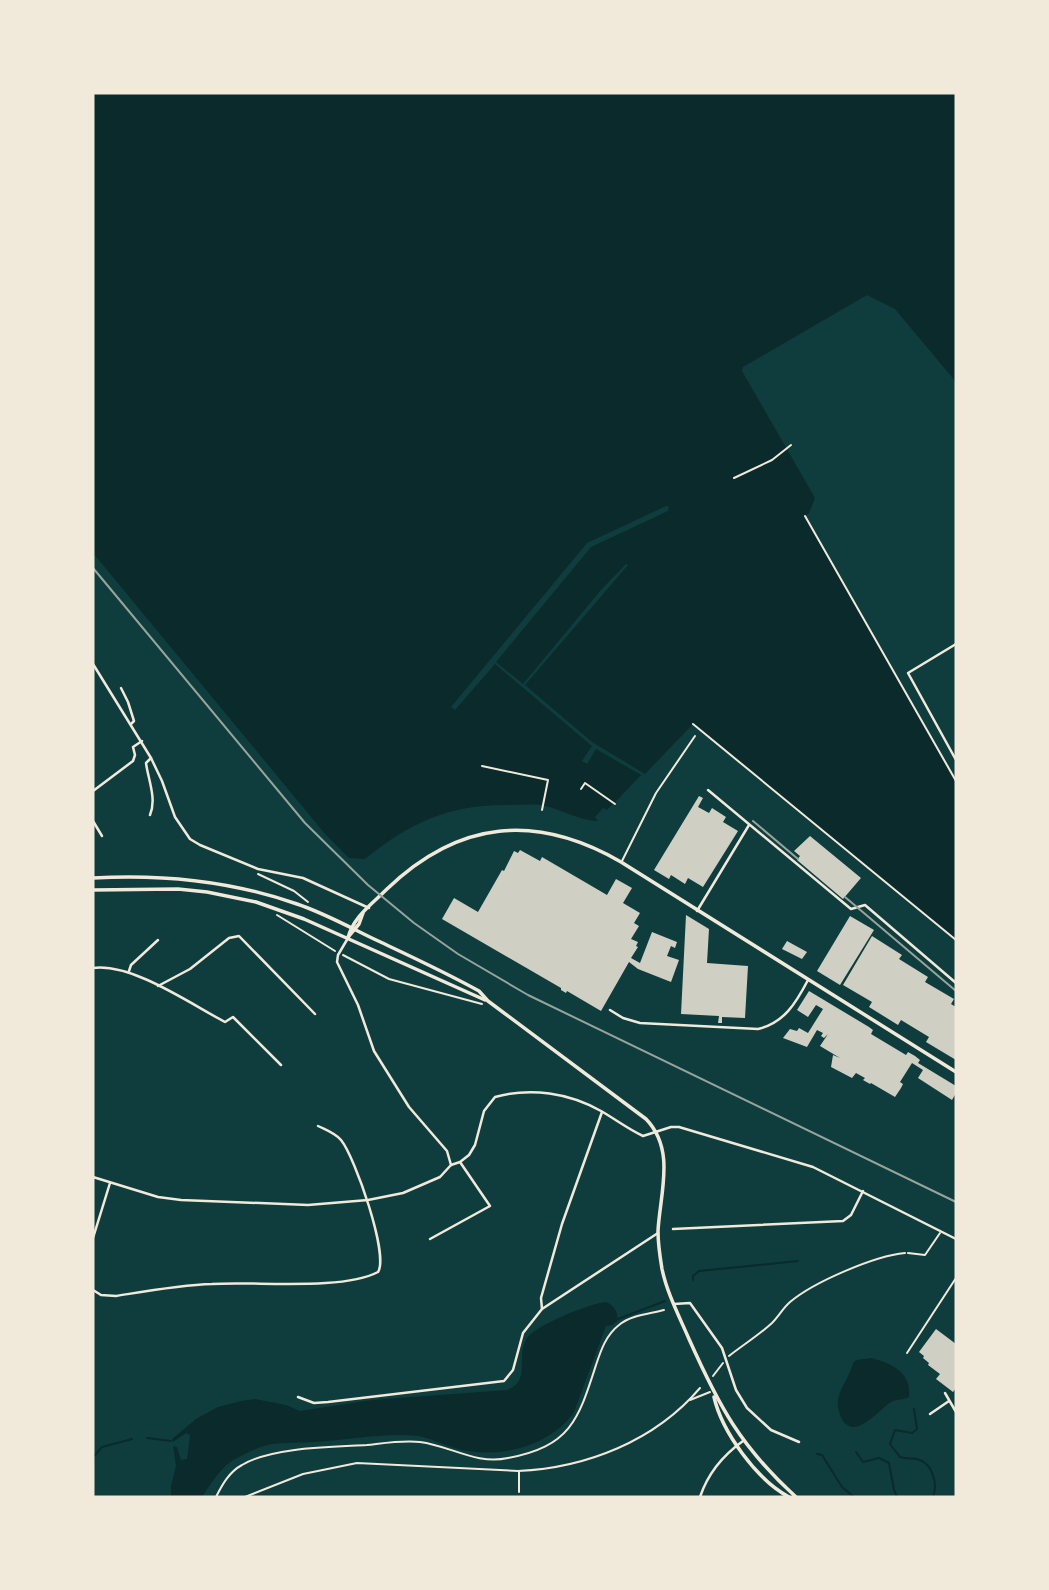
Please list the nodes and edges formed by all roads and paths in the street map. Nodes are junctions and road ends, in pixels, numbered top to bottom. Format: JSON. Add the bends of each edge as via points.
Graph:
{"nodes":[{"id":1,"x":791,"y":445,"type":"dead end"},
{"id":2,"x":734,"y":478,"type":"dead end"},
{"id":3,"x":804,"y":516,"type":"dead end"},
{"id":4,"x":956,"y":644,"type":"edge"},
{"id":5,"x":93,"y":664,"type":"edge"},
{"id":6,"x":121,"y":688,"type":"dead end"},
{"id":7,"x":131,"y":724,"type":"junction"},
{"id":8,"x":693,"y":724,"type":"dead end"},
{"id":9,"x":695,"y":736,"type":"dead end"},
{"id":10,"x":142,"y":741,"type":"junction"},
{"id":11,"x":151,"y":758,"type":"junction"},
{"id":12,"x":956,"y":760,"type":"edge"},
{"id":13,"x":482,"y":766,"type":"dead end"},
{"id":14,"x":956,"y":781,"type":"edge"},
{"id":15,"x":580,"y":789,"type":"dead end"},
{"id":16,"x":708,"y":790,"type":"dead end"},
{"id":17,"x":93,"y":791,"type":"edge"},
{"id":18,"x":615,"y":804,"type":"dead end"},
{"id":19,"x":542,"y":810,"type":"dead end"},
{"id":20,"x":150,"y":815,"type":"dead end"},
{"id":21,"x":93,"y":821,"type":"edge"},
{"id":22,"x":749,"y":825,"type":"junction"},
{"id":23,"x":102,"y":836,"type":"dead end"},
{"id":24,"x":621,"y":862,"type":"junction"},
{"id":25,"x":258,"y":874,"type":"dead end"},
{"id":26,"x":93,"y":878,"type":"edge"},
{"id":27,"x":93,"y":890,"type":"edge"},
{"id":28,"x":369,"y":908,"type":"junction"},
{"id":29,"x":311,"y":909,"type":"junction"},
{"id":30,"x":270,"y":911,"type":"dead end"},
{"id":31,"x":697,"y":911,"type":"junction"},
{"id":32,"x":363,"y":913,"type":"junction"},
{"id":33,"x":350,"y":927,"type":"junction"},
{"id":34,"x":355,"y":930,"type":"junction"},
{"id":35,"x":348,"y":938,"type":"junction"},
{"id":36,"x":158,"y":940,"type":"dead end"},
{"id":37,"x":956,"y":940,"type":"edge"},
{"id":38,"x":339,"y":953,"type":"junction"},
{"id":39,"x":93,"y":968,"type":"edge"},
{"id":40,"x":129,"y":971,"type":"junction"},
{"id":41,"x":808,"y":980,"type":"junction"},
{"id":42,"x":956,"y":983,"type":"edge"},
{"id":43,"x":158,"y":986,"type":"junction"},
{"id":44,"x":488,"y":1001,"type":"junction"},
{"id":45,"x":610,"y":1010,"type":"dead end"},
{"id":46,"x":315,"y":1014,"type":"dead end"},
{"id":47,"x":281,"y":1065,"type":"dead end"},
{"id":48,"x":956,"y":1072,"type":"edge"},
{"id":49,"x":602,"y":1112,"type":"junction"},
{"id":50,"x":318,"y":1126,"type":"dead end"},
{"id":51,"x":656,"y":1131,"type":"junction"},
{"id":52,"x":460,"y":1162,"type":"junction"},
{"id":53,"x":452,"y":1165,"type":"junction"},
{"id":54,"x":93,"y":1177,"type":"edge"},
{"id":55,"x":110,"y":1183,"type":"junction"},
{"id":56,"x":863,"y":1191,"type":"junction"},
{"id":57,"x":368,"y":1199,"type":"junction"},
{"id":58,"x":673,"y":1229,"type":"dead end"},
{"id":59,"x":941,"y":1231,"type":"junction"},
{"id":60,"x":658,"y":1233,"type":"junction"},
{"id":61,"x":93,"y":1238,"type":"edge"},
{"id":62,"x":430,"y":1239,"type":"dead end"},
{"id":63,"x":956,"y":1239,"type":"edge"},
{"id":64,"x":908,"y":1253,"type":"joint"},
{"id":65,"x":956,"y":1278,"type":"edge"},
{"id":66,"x":93,"y":1290,"type":"edge"},
{"id":67,"x":674,"y":1304,"type":"junction"},
{"id":68,"x":542,"y":1308,"type":"junction"},
{"id":69,"x":664,"y":1310,"type":"dead end"},
{"id":70,"x":907,"y":1353,"type":"dead end"},
{"id":71,"x":727,"y":1358,"type":"junction"},
{"id":72,"x":713,"y":1376,"type":"dead end"},
{"id":73,"x":701,"y":1388,"type":"dead end"},
{"id":74,"x":712,"y":1391,"type":"junction"},
{"id":75,"x":944,"y":1393,"type":"dead end"},
{"id":76,"x":298,"y":1397,"type":"dead end"},
{"id":77,"x":689,"y":1400,"type":"junction"},
{"id":78,"x":949,"y":1401,"type":"junction"},
{"id":79,"x":956,"y":1412,"type":"edge"},
{"id":80,"x":930,"y":1413,"type":"dead end"},
{"id":81,"x":743,"y":1441,"type":"junction"},
{"id":82,"x":799,"y":1442,"type":"dead end"},
{"id":83,"x":736,"y":1446,"type":"junction"},
{"id":84,"x":519,"y":1471,"type":"junction"},
{"id":85,"x":519,"y":1492,"type":"dead end"},
{"id":86,"x":216,"y":1497,"type":"edge"},
{"id":87,"x":245,"y":1497,"type":"edge"},
{"id":88,"x":700,"y":1497,"type":"edge"},
{"id":89,"x":789,"y":1497,"type":"edge"},
{"id":90,"x":796,"y":1497,"type":"edge"}],
"edges":[{"from":1,"to":2,"type":"path"},
{"from":3,"to":14,"type":"path"},
{"from":4,"to":12,"type":"street","via":[[908,673]]},
{"from":5,"to":7,"type":"street"},
{"from":6,"to":7,"type":"street","via":[[134,720]]},
{"from":7,"to":10,"type":"street"},
{"from":8,"to":37,"type":"path"},
{"from":9,"to":24,"type":"lane","via":[[656,793]]},
{"from":10,"to":11,"type":"street"},
{"from":10,"to":17,"type":"street","via":[[133,747],[133,761]]},
{"from":11,"to":20,"type":"street","via":[[146,763]]},
{"from":11,"to":28,"type":"street","via":[[174,817],[190,839],[258,869],[303,878]]},
{"from":13,"to":19,"type":"path","via":[[548,780]]},
{"from":15,"to":18,"type":"path","via":[[585,783]]},
{"from":16,"to":22,"type":"street"},
{"from":21,"to":23,"type":"street"},
{"from":22,"to":31,"type":"street"},
{"from":22,"to":42,"type":"street","via":[[851,909],[865,905]]},
{"from":24,"to":28,"type":"main road","via":[[567,837],[502,830],[449,844],[427,856]]},
{"from":24,"to":31,"type":"main road"},
{"from":25,"to":29,"type":"path","via":[[305,898]]},
{"from":26,"to":29,"type":"main road","via":[[138,875],[206,881]]},
{"from":27,"to":35,"type":"main road","via":[[178,888],[235,897]]},
{"from":28,"to":32,"type":"main road"},
{"from":29,"to":33,"type":"main road"},
{"from":30,"to":38,"type":"path"},
{"from":31,"to":41,"type":"main road"},
{"from":32,"to":33,"type":"main road"},
{"from":32,"to":34,"type":"main road"},
{"from":33,"to":34,"type":"main road"},
{"from":33,"to":35,"type":"main road"},
{"from":34,"to":35,"type":"main road"},
{"from":34,"to":44,"type":"main road","via":[[463,982]]},
{"from":35,"to":38,"type":"street"},
{"from":35,"to":44,"type":"main road"},
{"from":36,"to":40,"type":"street"},
{"from":38,"to":44,"type":"path","via":[[389,979],[481,1005]]},
{"from":38,"to":53,"type":"street","via":[[337,962],[374,1051],[409,1107],[447,1151]]},
{"from":39,"to":40,"type":"street"},
{"from":40,"to":43,"type":"street"},
{"from":41,"to":45,"type":"street","via":[[788,1013],[758,1029],[640,1023]]},
{"from":41,"to":48,"type":"main road"},
{"from":43,"to":46,"type":"street","via":[[190,969],[229,938],[239,936]]},
{"from":43,"to":47,"type":"street","via":[[225,1022],[233,1017]]},
{"from":44,"to":51,"type":"main road"},
{"from":49,"to":51,"type":"street","via":[[640,1135]]},
{"from":49,"to":52,"type":"street","via":[[551,1093],[495,1097],[484,1111],[472,1150]]},
{"from":49,"to":68,"type":"street","via":[[562,1224]]},
{"from":50,"to":57,"type":"street","via":[[340,1138]]},
{"from":51,"to":56,"type":"street","via":[[679,1127],[813,1167]]},
{"from":51,"to":60,"type":"main road","via":[[664,1161]]},
{"from":52,"to":53,"type":"street"},
{"from":52,"to":62,"type":"street","via":[[490,1206]]},
{"from":53,"to":57,"type":"street","via":[[423,1186]]},
{"from":54,"to":55,"type":"street"},
{"from":55,"to":57,"type":"street","via":[[181,1200],[308,1205]]},
{"from":55,"to":61,"type":"street"},
{"from":56,"to":58,"type":"street","via":[[843,1221]]},
{"from":56,"to":59,"type":"street"},
{"from":57,"to":66,"type":"street","via":[[382,1265],[373,1275],[309,1283],[212,1283],[116,1296],[102,1296]]},
{"from":59,"to":63,"type":"street"},
{"from":59,"to":64,"type":"lane","via":[[927,1254]]},
{"from":60,"to":67,"type":"main road"},
{"from":60,"to":68,"type":"street"},
{"from":64,"to":71,"type":"path","via":[[855,1267],[806,1291]]},
{"from":65,"to":70,"type":"lane"},
{"from":67,"to":71,"type":"street","via":[[693,1306]]},
{"from":67,"to":74,"type":"main road"},
{"from":68,"to":76,"type":"street","via":[[523,1333],[513,1370],[503,1381],[328,1402]]},
{"from":69,"to":86,"type":"path","via":[[626,1320],[612,1331],[571,1428],[541,1446],[494,1460],[414,1442],[288,1451],[242,1464]]},
{"from":71,"to":72,"type":"path"},
{"from":71,"to":82,"type":"street","via":[[736,1390],[752,1415],[771,1430]]},
{"from":73,"to":77,"type":"path"},
{"from":74,"to":77,"type":"path"},
{"from":74,"to":81,"type":"main road"},
{"from":74,"to":83,"type":"main road"},
{"from":75,"to":78,"type":"street"},
{"from":77,"to":84,"type":"path","via":[[660,1424],[613,1451],[562,1467]]},
{"from":78,"to":79,"type":"street"},
{"from":78,"to":80,"type":"street"},
{"from":81,"to":83,"type":"street"},
{"from":81,"to":90,"type":"main road"},
{"from":83,"to":88,"type":"street","via":[[709,1474]]},
{"from":83,"to":89,"type":"main road"},
{"from":84,"to":85,"type":"path"},
{"from":84,"to":87,"type":"path","via":[[357,1463],[303,1474]]}]}
